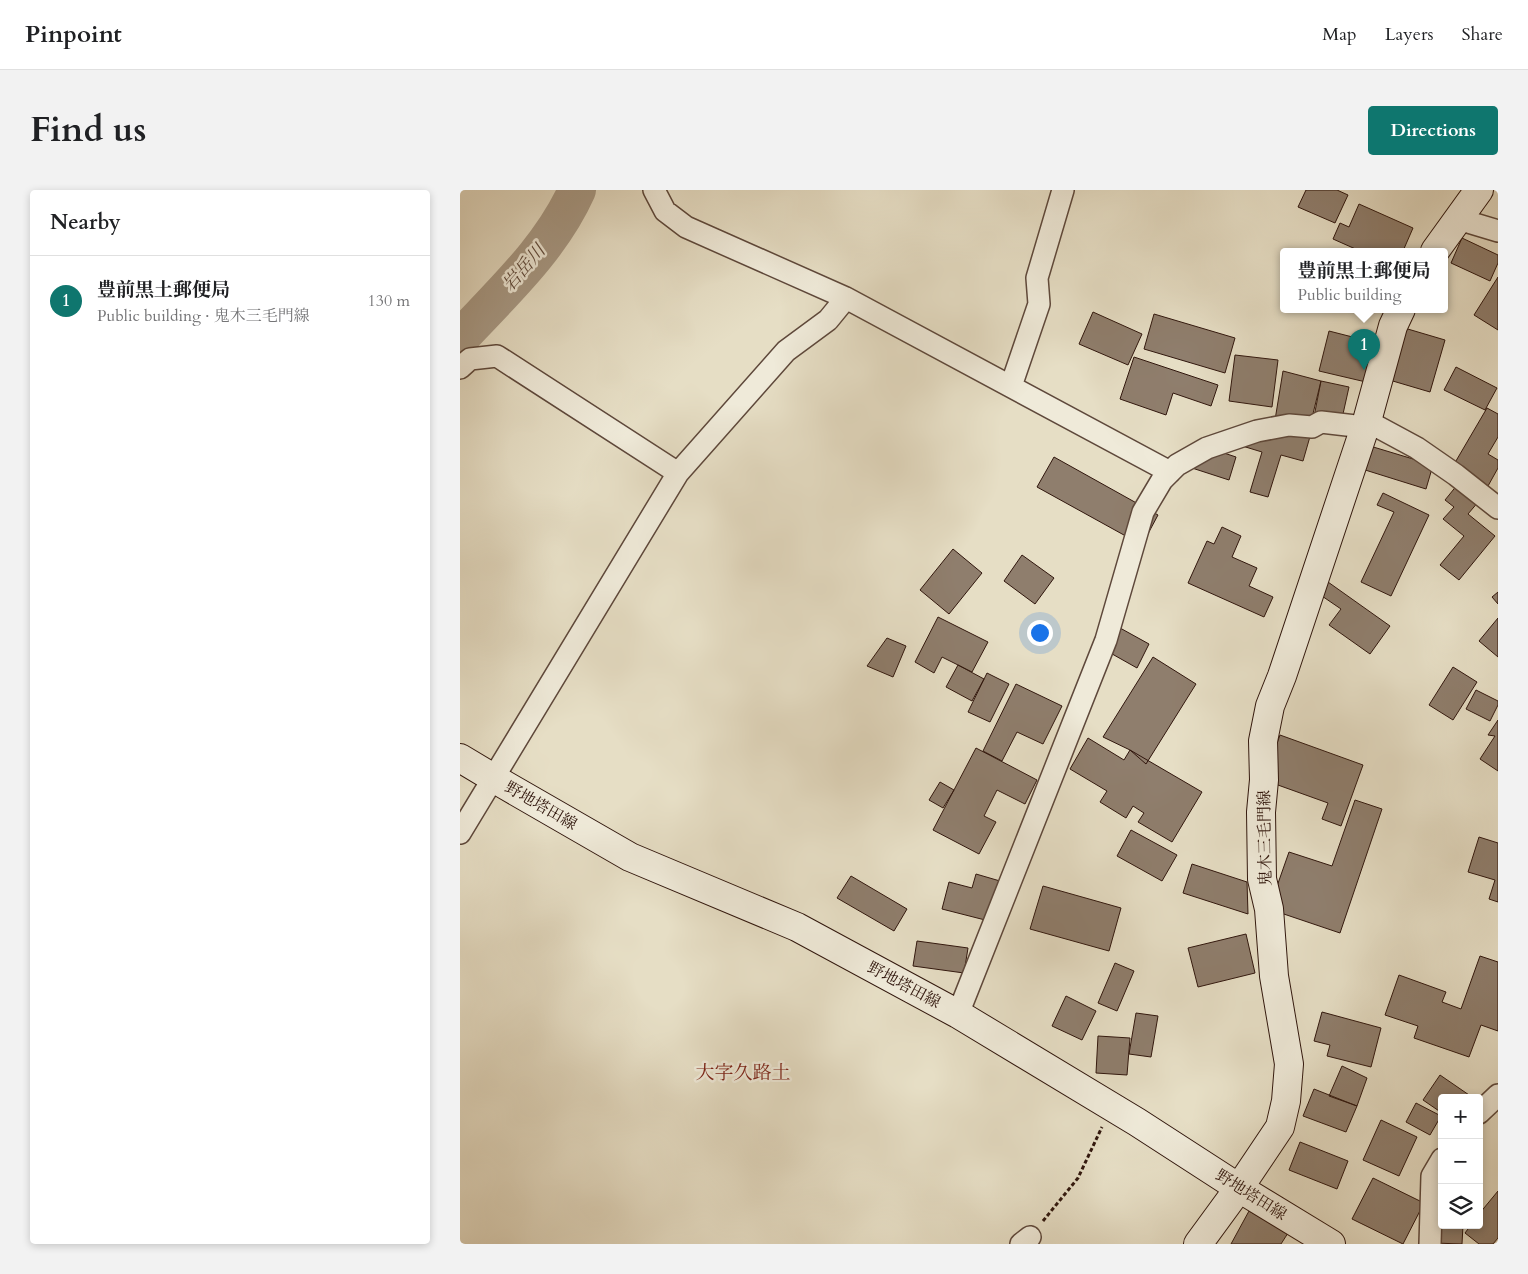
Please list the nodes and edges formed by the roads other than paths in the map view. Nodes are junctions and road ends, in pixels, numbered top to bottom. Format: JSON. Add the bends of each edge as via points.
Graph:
{"nodes":[{"id":1,"x":654,"y":190,"type":"edge"},
{"id":2,"x":1063,"y":190,"type":"edge"},
{"id":3,"x":1479,"y":190,"type":"edge"},
{"id":4,"x":1458,"y":218,"type":"junction"},
{"id":5,"x":1498,"y":231,"type":"edge"},
{"id":6,"x":1437,"y":248,"type":"edge"},
{"id":7,"x":846,"y":298,"type":"junction"},
{"id":8,"x":1399,"y":313,"type":"edge"},
{"id":9,"x":460,"y":368,"type":"edge"},
{"id":10,"x":1011,"y":386,"type":"junction"},
{"id":11,"x":1365,"y":424,"type":"junction"},
{"id":12,"x":1170,"y":472,"type":"junction"},
{"id":13,"x":678,"y":473,"type":"junction"},
{"id":14,"x":1498,"y":508,"type":"edge"},
{"id":15,"x":460,"y":758,"type":"edge"},
{"id":16,"x":493,"y":778,"type":"junction"},
{"id":17,"x":460,"y":833,"type":"edge"},
{"id":18,"x":958,"y":1014,"type":"junction"},
{"id":19,"x":1498,"y":1095,"type":"edge"},
{"id":20,"x":1483,"y":1109,"type":"edge"},
{"id":21,"x":1438,"y":1166,"type":"edge"},
{"id":22,"x":1239,"y":1188,"type":"junction"},
{"id":23,"x":1198,"y":1244,"type":"edge"},
{"id":24,"x":1331,"y":1244,"type":"edge"},
{"id":25,"x":1430,"y":1244,"type":"edge"}],
"edges":[{"from":1,"to":7,"type":"street","via":[[665,210],[686,226]]},
{"from":2,"to":10,"type":"street","via":[[1037,278],[1039,304]]},
{"from":3,"to":4,"type":"main road"},
{"from":4,"to":5,"type":"street"},
{"from":4,"to":6,"type":"main road"},
{"from":7,"to":10,"type":"street"},
{"from":7,"to":13,"type":"street","via":[[828,320],[786,351]]},
{"from":8,"to":11,"type":"main road","name":"鬼木三毛門線"},
{"from":9,"to":13,"type":"street","via":[[470,359],[497,356]]},
{"from":10,"to":12,"type":"street"},
{"from":11,"to":12,"type":"street","via":[[1321,422],[1312,426],[1289,425],[1257,431],[1207,448]]},
{"from":11,"to":14,"type":"street","via":[[1418,448]]},
{"from":11,"to":22,"type":"main road","name":"鬼木三毛門線","via":[[1270,706],[1263,741],[1262,879],[1269,909],[1274,976],[1289,1064],[1280,1127]]},
{"from":12,"to":18,"type":"street","via":[[1143,512],[1106,640]]},
{"from":13,"to":16,"type":"street"},
{"from":15,"to":16,"type":"main road","name":"野地塔田線"},
{"from":16,"to":17,"type":"street"},
{"from":16,"to":18,"type":"main road","name":"野地塔田線","via":[[630,857],[797,927]]},
{"from":18,"to":22,"type":"main road","name":"野地塔田線"},
{"from":19,"to":20,"type":"street"},
{"from":21,"to":25,"type":"street","via":[[1432,1176]]},
{"from":22,"to":23,"type":"main road","name":"鬼木三毛門線"},
{"from":22,"to":24,"type":"main road","name":"野地塔田線"}]}
